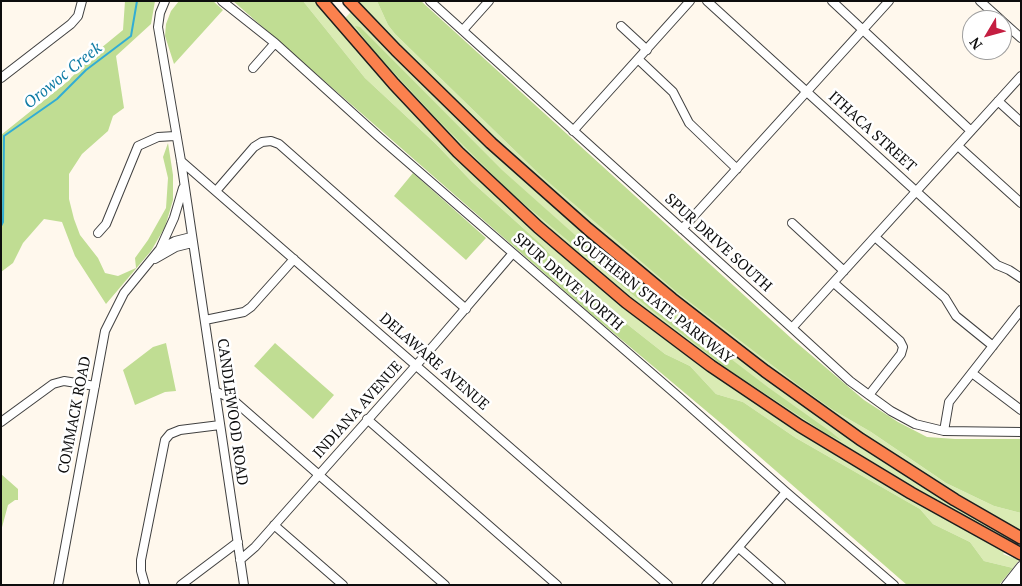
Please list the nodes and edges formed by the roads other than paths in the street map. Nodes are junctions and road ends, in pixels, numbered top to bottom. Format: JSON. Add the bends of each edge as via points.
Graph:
{"nodes":[{"id":1,"x":82,"y":1,"type":"edge"},
{"id":2,"x":222,"y":1,"type":"edge"},
{"id":3,"x":322,"y":1,"type":"edge"},
{"id":4,"x":349,"y":1,"type":"edge"},
{"id":5,"x":430,"y":1,"type":"edge"},
{"id":6,"x":489,"y":1,"type":"edge"},
{"id":7,"x":690,"y":1,"type":"edge"},
{"id":8,"x":707,"y":1,"type":"edge"},
{"id":9,"x":832,"y":1,"type":"edge"},
{"id":10,"x":889,"y":1,"type":"edge"},
{"id":11,"x":980,"y":1,"type":"edge"},
{"id":12,"x":165,"y":2,"type":"edge"},
{"id":13,"x":990,"y":10,"type":"edge"},
{"id":14,"x":621,"y":26,"type":"dead end"},
{"id":15,"x":463,"y":30,"type":"junction"},
{"id":16,"x":863,"y":30,"type":"junction"},
{"id":17,"x":274,"y":43,"type":"junction"},
{"id":18,"x":646,"y":50,"type":"junction"},
{"id":19,"x":638,"y":59,"type":"junction"},
{"id":20,"x":253,"y":68,"type":"dead end"},
{"id":21,"x":1021,"y":76,"type":"edge"},
{"id":22,"x":1,"y":78,"type":"edge"},
{"id":23,"x":807,"y":92,"type":"junction"},
{"id":24,"x":998,"y":101,"type":"junction"},
{"id":25,"x":1021,"y":122,"type":"edge"},
{"id":26,"x":573,"y":130,"type":"junction"},
{"id":27,"x":971,"y":131,"type":"junction"},
{"id":28,"x":176,"y":136,"type":"junction"},
{"id":29,"x":958,"y":146,"type":"junction"},
{"id":30,"x":181,"y":161,"type":"junction"},
{"id":31,"x":738,"y":169,"type":"junction"},
{"id":32,"x":184,"y":186,"type":"junction"},
{"id":33,"x":216,"y":191,"type":"junction"},
{"id":34,"x":916,"y":191,"type":"junction"},
{"id":35,"x":1021,"y":203,"type":"edge"},
{"id":36,"x":792,"y":223,"type":"dead end"},
{"id":37,"x":682,"y":229,"type":"junction"},
{"id":38,"x":98,"y":233,"type":"dead end"},
{"id":39,"x":875,"y":237,"type":"junction"},
{"id":40,"x":192,"y":240,"type":"junction"},
{"id":41,"x":160,"y":249,"type":"junction"},
{"id":42,"x":513,"y":253,"type":"junction"},
{"id":43,"x":294,"y":259,"type":"junction"},
{"id":44,"x":150,"y":263,"type":"junction"},
{"id":45,"x":844,"y":271,"type":"junction"},
{"id":46,"x":1021,"y":278,"type":"edge"},
{"id":47,"x":834,"y":283,"type":"junction"},
{"id":48,"x":466,"y":309,"type":"junction"},
{"id":49,"x":1021,"y":310,"type":"edge"},
{"id":50,"x":204,"y":320,"type":"junction"},
{"id":51,"x":792,"y":328,"type":"junction"},
{"id":52,"x":992,"y":346,"type":"junction"},
{"id":53,"x":416,"y":365,"type":"junction"},
{"id":54,"x":972,"y":373,"type":"junction"},
{"id":55,"x":95,"y":386,"type":"junction"},
{"id":56,"x":215,"y":391,"type":"junction"},
{"id":57,"x":869,"y":395,"type":"junction"},
{"id":58,"x":1021,"y":410,"type":"edge"},
{"id":59,"x":367,"y":419,"type":"junction"},
{"id":60,"x":1,"y":422,"type":"edge"},
{"id":61,"x":220,"y":425,"type":"junction"},
{"id":62,"x":944,"y":431,"type":"junction"},
{"id":63,"x":1021,"y":432,"type":"edge"},
{"id":64,"x":319,"y":474,"type":"junction"},
{"id":65,"x":786,"y":492,"type":"junction"},
{"id":66,"x":274,"y":524,"type":"junction"},
{"id":67,"x":1021,"y":538,"type":"edge"},
{"id":68,"x":238,"y":542,"type":"junction"},
{"id":69,"x":739,"y":548,"type":"junction"},
{"id":70,"x":1021,"y":554,"type":"edge"},
{"id":71,"x":240,"y":560,"type":"junction"},
{"id":72,"x":1020,"y":567,"type":"edge"},
{"id":73,"x":1021,"y":576,"type":"edge"},
{"id":74,"x":58,"y":585,"type":"edge"},
{"id":75,"x":145,"y":585,"type":"edge"},
{"id":76,"x":181,"y":585,"type":"edge"},
{"id":77,"x":244,"y":585,"type":"edge"},
{"id":78,"x":343,"y":585,"type":"edge"},
{"id":79,"x":445,"y":585,"type":"edge"},
{"id":80,"x":557,"y":585,"type":"edge"},
{"id":81,"x":668,"y":585,"type":"edge"},
{"id":82,"x":706,"y":585,"type":"edge"},
{"id":83,"x":781,"y":585,"type":"edge"},
{"id":84,"x":894,"y":585,"type":"edge"},
{"id":85,"x":1006,"y":585,"type":"edge"},
{"id":86,"x":1014,"y":585,"type":"edge"}],
"edges":[{"from":1,"to":22,"type":"street","via":[[78,16],[71,24]]},
{"from":2,"to":17,"type":"street","name":"SPUR DRIVE NORTH"},
{"from":3,"to":70,"type":"highway","name":"SOUTHERN STATE PARKWAY","via":[[458,152],[538,227],[626,302],[711,366],[800,426]]},
{"from":4,"to":67,"type":"highway","name":"SOUTHERN STATE PARKWAY","via":[[491,143],[588,230],[672,299],[764,371],[860,439]]},
{"from":5,"to":15,"type":"street","name":"SPUR DRIVE SOUTH"},
{"from":6,"to":15,"type":"street"},
{"from":7,"to":18,"type":"street"},
{"from":8,"to":23,"type":"street","name":"ITHACA STREET"},
{"from":9,"to":16,"type":"street"},
{"from":10,"to":16,"type":"street"},
{"from":11,"to":13,"type":"street"},
{"from":12,"to":28,"type":"street","via":[[158,27]]},
{"from":14,"to":18,"type":"street"},
{"from":15,"to":26,"type":"street","name":"SPUR DRIVE SOUTH"},
{"from":16,"to":23,"type":"street"},
{"from":16,"to":27,"type":"street"},
{"from":17,"to":20,"type":"street"},
{"from":17,"to":42,"type":"street","name":"SPUR DRIVE NORTH"},
{"from":18,"to":19,"type":"street"},
{"from":19,"to":26,"type":"street"},
{"from":19,"to":31,"type":"street","via":[[673,92],[693,127]]},
{"from":21,"to":24,"type":"street"},
{"from":23,"to":31,"type":"street"},
{"from":23,"to":34,"type":"street","name":"ITHACA STREET"},
{"from":24,"to":25,"type":"street"},
{"from":24,"to":27,"type":"street"},
{"from":26,"to":37,"type":"street","name":"SPUR DRIVE SOUTH"},
{"from":27,"to":29,"type":"street"},
{"from":28,"to":30,"type":"street"},
{"from":28,"to":38,"type":"street","via":[[158,137],[138,146],[107,221]]},
{"from":29,"to":34,"type":"street"},
{"from":29,"to":35,"type":"street"},
{"from":30,"to":32,"type":"street"},
{"from":30,"to":33,"type":"street","name":"DELAWARE AVENUE"},
{"from":31,"to":37,"type":"street"},
{"from":32,"to":40,"type":"street"},
{"from":32,"to":41,"type":"street"},
{"from":33,"to":43,"type":"street","name":"DELAWARE AVENUE"},
{"from":33,"to":48,"type":"street","via":[[254,147],[262,142],[279,144]]},
{"from":34,"to":39,"type":"street"},
{"from":34,"to":46,"type":"street","name":"ITHACA STREET","via":[[997,265]]},
{"from":36,"to":45,"type":"street"},
{"from":37,"to":51,"type":"street","name":"SPUR DRIVE SOUTH"},
{"from":39,"to":45,"type":"street"},
{"from":39,"to":52,"type":"street","via":[[945,298],[956,316]]},
{"from":40,"to":41,"type":"street","name":"COMMACK ROAD","via":[[174,241]]},
{"from":40,"to":44,"type":"street","name":"COMMACK ROAD"},
{"from":40,"to":50,"type":"street","name":"CANDLEWOOD ROAD"},
{"from":41,"to":44,"type":"street","name":"COMMACK ROAD"},
{"from":42,"to":48,"type":"street","name":"INDIANA AVENUE"},
{"from":42,"to":65,"type":"street","name":"SPUR DRIVE NORTH"},
{"from":43,"to":50,"type":"street","via":[[244,312]]},
{"from":43,"to":53,"type":"street","name":"DELAWARE AVENUE"},
{"from":44,"to":55,"type":"street","name":"COMMACK ROAD","via":[[124,293],[105,331]]},
{"from":45,"to":47,"type":"street"},
{"from":47,"to":51,"type":"street"},
{"from":47,"to":57,"type":"street","via":[[903,347]]},
{"from":48,"to":53,"type":"street","name":"INDIANA AVENUE"},
{"from":49,"to":52,"type":"street"},
{"from":50,"to":56,"type":"street","name":"CANDLEWOOD ROAD"},
{"from":51,"to":57,"type":"street","name":"SPUR DRIVE SOUTH"},
{"from":52,"to":54,"type":"street"},
{"from":53,"to":59,"type":"street","name":"INDIANA AVENUE"},
{"from":53,"to":81,"type":"street","name":"DELAWARE AVENUE"},
{"from":54,"to":58,"type":"street"},
{"from":54,"to":62,"type":"street","via":[[949,402]]},
{"from":55,"to":60,"type":"street","via":[[64,381],[53,384]]},
{"from":55,"to":74,"type":"street","name":"COMMACK ROAD"},
{"from":56,"to":61,"type":"street","name":"CANDLEWOOD ROAD"},
{"from":56,"to":64,"type":"street","via":[[232,399]]},
{"from":57,"to":62,"type":"street","name":"SPUR DRIVE SOUTH","via":[[915,424]]},
{"from":59,"to":64,"type":"street","name":"INDIANA AVENUE"},
{"from":59,"to":80,"type":"street"},
{"from":61,"to":68,"type":"street","name":"CANDLEWOOD ROAD"},
{"from":61,"to":75,"type":"street","via":[[180,430],[165,440],[142,560]]},
{"from":62,"to":63,"type":"street","name":"SPUR DRIVE SOUTH"},
{"from":64,"to":66,"type":"street","name":"INDIANA AVENUE"},
{"from":64,"to":79,"type":"street"},
{"from":65,"to":69,"type":"street"},
{"from":65,"to":84,"type":"street","name":"SPUR DRIVE NORTH"},
{"from":66,"to":71,"type":"street","name":"INDIANA AVENUE"},
{"from":66,"to":78,"type":"street"},
{"from":68,"to":71,"type":"street","name":"CANDLEWOOD ROAD"},
{"from":68,"to":76,"type":"street"},
{"from":69,"to":82,"type":"street"},
{"from":69,"to":83,"type":"street"},
{"from":71,"to":77,"type":"street","name":"CANDLEWOOD ROAD"},
{"from":72,"to":85,"type":"street"},
{"from":73,"to":86,"type":"street"}]}
